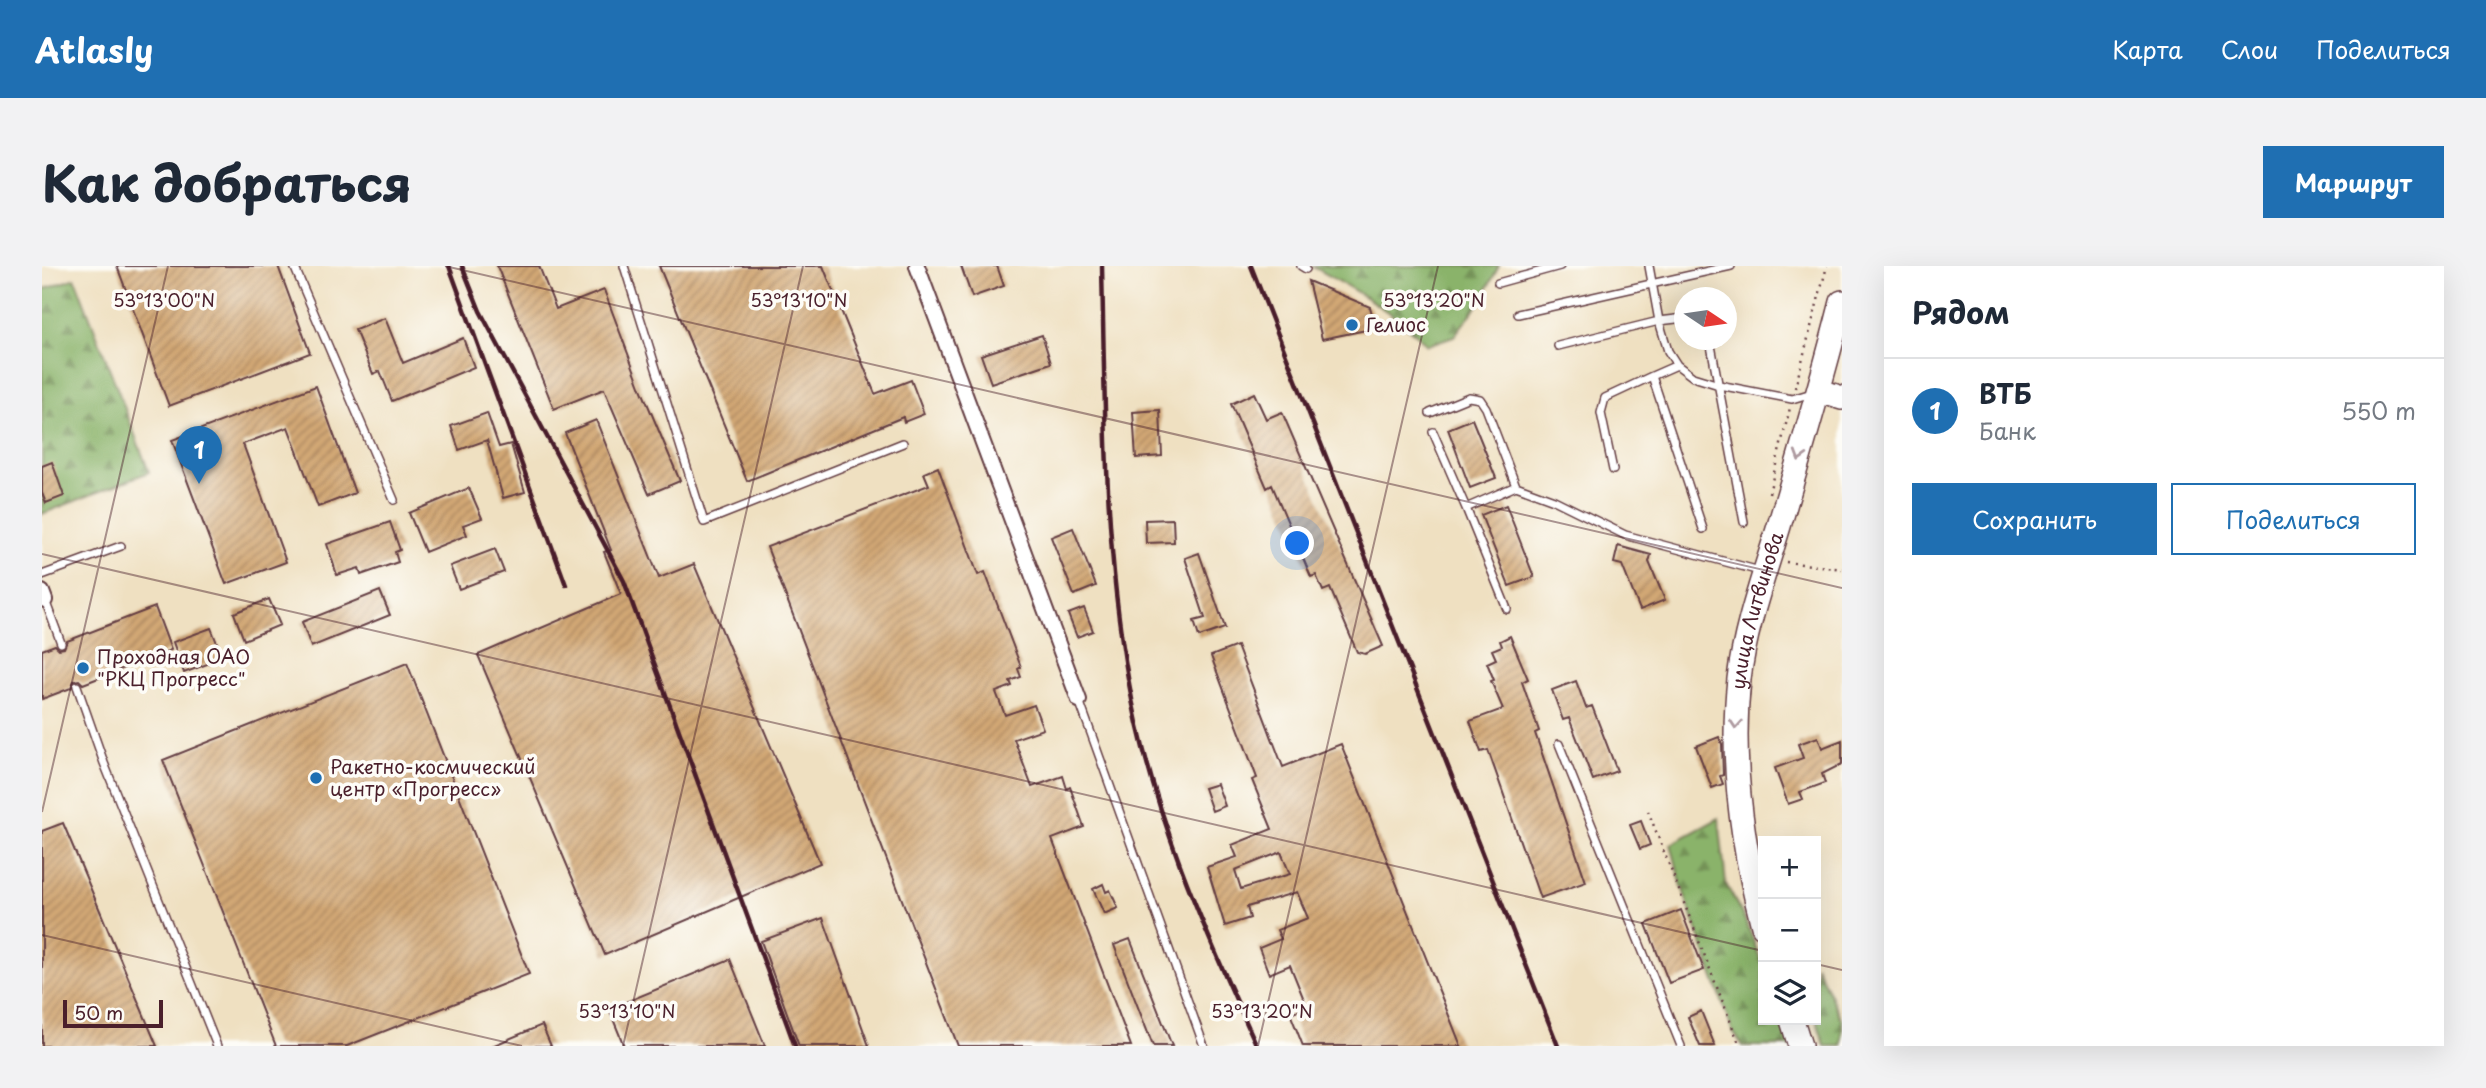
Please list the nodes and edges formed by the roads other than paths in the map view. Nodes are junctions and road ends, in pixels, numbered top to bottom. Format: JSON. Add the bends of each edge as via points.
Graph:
{"nodes":[{"id":1,"x":295,"y":266,"type":"edge"},
{"id":2,"x":624,"y":266,"type":"edge"},
{"id":3,"x":917,"y":266,"type":"edge"},
{"id":4,"x":1560,"y":266,"type":"edge"},
{"id":5,"x":1649,"y":266,"type":"edge"},
{"id":6,"x":1731,"y":266,"type":"edge"},
{"id":7,"x":1498,"y":283,"type":"dead end"},
{"id":8,"x":1652,"y":283,"type":"junction"},
{"id":9,"x":1842,"y":302,"type":"edge"},
{"id":10,"x":1518,"y":314,"type":"dead end"},
{"id":11,"x":1674,"y":319,"type":"edge"},
{"id":12,"x":1659,"y":321,"type":"junction"},
{"id":13,"x":1558,"y":346,"type":"dead end"},
{"id":14,"x":1712,"y":350,"type":"edge"},
{"id":15,"x":1677,"y":365,"type":"junction"},
{"id":16,"x":1653,"y":376,"type":"junction"},
{"id":17,"x":1719,"y":385,"type":"junction"},
{"id":18,"x":1820,"y":391,"type":"junction"},
{"id":19,"x":1842,"y":398,"type":"edge"},
{"id":20,"x":1430,"y":413,"type":"dead end"},
{"id":21,"x":1433,"y":432,"type":"dead end"},
{"id":22,"x":903,"y":443,"type":"dead end"},
{"id":23,"x":1613,"y":470,"type":"dead end"},
{"id":24,"x":1516,"y":486,"type":"junction"},
{"id":25,"x":394,"y":500,"type":"dead end"},
{"id":26,"x":1466,"y":508,"type":"junction"},
{"id":27,"x":1744,"y":522,"type":"dead end"},
{"id":28,"x":1703,"y":529,"type":"dead end"},
{"id":29,"x":121,"y":546,"type":"dead end"},
{"id":30,"x":1764,"y":572,"type":"junction"},
{"id":31,"x":42,"y":575,"type":"edge"},
{"id":32,"x":43,"y":598,"type":"edge"},
{"id":33,"x":1507,"y":609,"type":"dead end"},
{"id":34,"x":61,"y":643,"type":"dead end"},
{"id":35,"x":77,"y":686,"type":"dead end"},
{"id":36,"x":1079,"y":700,"type":"joint"},
{"id":37,"x":1559,"y":744,"type":"dead end"},
{"id":38,"x":1758,"y":904,"type":"edge"},
{"id":39,"x":1794,"y":1025,"type":"edge"},
{"id":40,"x":217,"y":1046,"type":"edge"},
{"id":41,"x":1204,"y":1046,"type":"edge"},
{"id":42,"x":1681,"y":1046,"type":"edge"},
{"id":43,"x":1800,"y":1046,"type":"edge"}],
"edges":[{"from":1,"to":25,"type":"lane"},
{"from":2,"to":22,"type":"lane","via":[[704,522]]},
{"from":3,"to":36,"type":"street"},
{"from":4,"to":7,"type":"lane"},
{"from":5,"to":8,"type":"lane"},
{"from":6,"to":8,"type":"lane"},
{"from":8,"to":10,"type":"lane"},
{"from":8,"to":12,"type":"lane"},
{"from":9,"to":18,"type":"main road","name":"улица Литвинова"},
{"from":11,"to":12,"type":"lane"},
{"from":12,"to":13,"type":"lane"},
{"from":12,"to":15,"type":"lane"},
{"from":14,"to":17,"type":"lane"},
{"from":15,"to":16,"type":"lane"},
{"from":15,"to":17,"type":"lane"},
{"from":16,"to":23,"type":"lane","via":[[1605,398],[1601,413]]},
{"from":16,"to":28,"type":"lane"},
{"from":17,"to":18,"type":"lane","via":[[1792,399]]},
{"from":17,"to":27,"type":"lane"},
{"from":18,"to":19,"type":"main road"},
{"from":18,"to":30,"type":"main road","name":"улица Литвинова","one_way":true},
{"from":20,"to":24,"type":"lane","via":[[1469,397],[1480,399]]},
{"from":21,"to":26,"type":"lane"},
{"from":24,"to":26,"type":"lane"},
{"from":24,"to":30,"type":"lane","via":[[1625,535]]},
{"from":26,"to":33,"type":"lane"},
{"from":29,"to":31,"type":"lane"},
{"from":30,"to":38,"type":"main road","name":"улица Литвинова","one_way":true,"via":[[1744,646],[1735,734],[1737,788]]},
{"from":32,"to":34,"type":"lane"},
{"from":35,"to":40,"type":"lane"},
{"from":36,"to":41,"type":"lane"},
{"from":37,"to":42,"type":"lane"},
{"from":39,"to":43,"type":"main road"}]}
